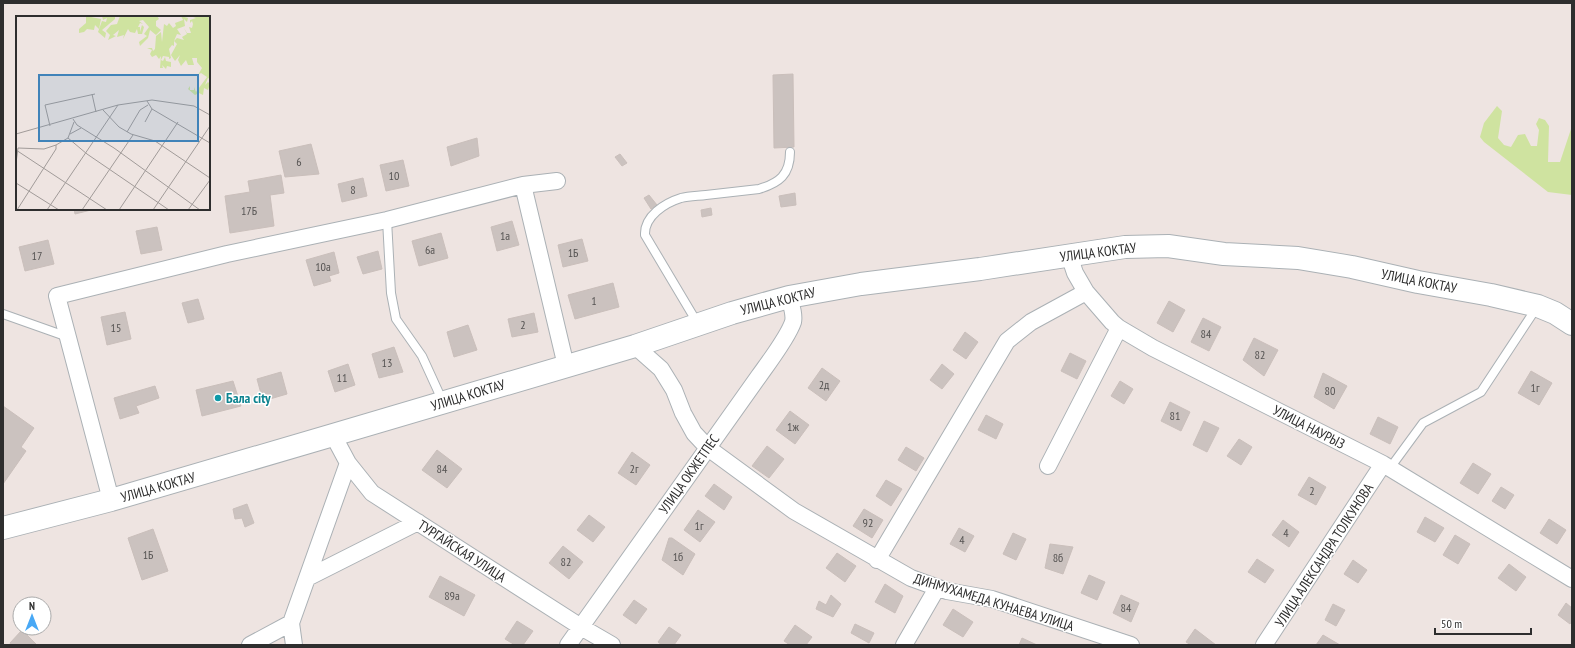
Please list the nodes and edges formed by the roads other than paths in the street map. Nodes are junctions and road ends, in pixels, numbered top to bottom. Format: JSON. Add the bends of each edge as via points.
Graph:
{"nodes":[{"id":1,"x":790,"y":152,"type":"dead end"},
{"id":2,"x":557,"y":181,"type":"dead end"},
{"id":3,"x":523,"y":185,"type":"junction"},
{"id":4,"x":387,"y":220,"type":"junction"},
{"id":5,"x":1069,"y":256,"type":"junction"},
{"id":6,"x":1086,"y":292,"type":"junction"},
{"id":7,"x":789,"y":297,"type":"junction"},
{"id":8,"x":1538,"y":306,"type":"junction"},
{"id":9,"x":3,"y":314,"type":"edge"},
{"id":10,"x":698,"y":324,"type":"junction"},
{"id":11,"x":1572,"y":324,"type":"edge"},
{"id":12,"x":1119,"y":328,"type":"junction"},
{"id":13,"x":68,"y":337,"type":"junction"},
{"id":14,"x":635,"y":346,"type":"junction"},
{"id":15,"x":566,"y":366,"type":"junction"},
{"id":16,"x":443,"y":402,"type":"junction"},
{"id":17,"x":333,"y":435,"type":"junction"},
{"id":18,"x":708,"y":448,"type":"junction"},
{"id":19,"x":348,"y":463,"type":"junction"},
{"id":20,"x":1048,"y":466,"type":"dead end"},
{"id":21,"x":1387,"y":466,"type":"junction"},
{"id":22,"x":111,"y":500,"type":"junction"},
{"id":23,"x":418,"y":522,"type":"junction"},
{"id":24,"x":3,"y":528,"type":"edge"},
{"id":25,"x":877,"y":560,"type":"junction"},
{"id":26,"x":307,"y":578,"type":"junction"},
{"id":27,"x":1572,"y":579,"type":"edge"},
{"id":28,"x":937,"y":588,"type":"junction"},
{"id":29,"x":291,"y":623,"type":"junction"},
{"id":30,"x":581,"y":627,"type":"junction"},
{"id":31,"x":250,"y":645,"type":"edge"},
{"id":32,"x":294,"y":645,"type":"edge"},
{"id":33,"x":568,"y":645,"type":"edge"},
{"id":34,"x":612,"y":645,"type":"edge"},
{"id":35,"x":904,"y":645,"type":"edge"},
{"id":36,"x":1131,"y":645,"type":"edge"},
{"id":37,"x":1264,"y":645,"type":"edge"}],
"edges":[{"from":1,"to":10,"type":"lane","via":[[787,171],[779,180],[768,186],[683,198],[670,202],[652,215],[647,222],[645,235]]},
{"from":2,"to":3,"type":"street"},
{"from":3,"to":4,"type":"street"},
{"from":3,"to":15,"type":"street"},
{"from":4,"to":13,"type":"street","via":[[227,254],[57,296]]},
{"from":4,"to":16,"type":"lane","via":[[391,293],[396,319],[422,356]]},
{"from":5,"to":6,"type":"street","name":"УЛИЦА НАУРЫЗ"},
{"from":5,"to":7,"type":"street","name":"УЛИЦА КОКТАУ","via":[[861,284]]},
{"from":5,"to":8,"type":"street","name":"УЛИЦА КОКТАУ","via":[[1125,247],[1168,246],[1224,254],[1298,258]]},
{"from":6,"to":12,"type":"street","name":"УЛИЦА НАУРЫЗ"},
{"from":6,"to":25,"type":"street","via":[[1031,322],[1007,341]]},
{"from":7,"to":10,"type":"street","name":"УЛИЦА КОКТАУ"},
{"from":7,"to":18,"type":"street","name":"УЛИЦА ОКЖЕТПЕС","via":[[793,321],[786,335]]},
{"from":8,"to":11,"type":"street","name":"УЛИЦА КОКТАУ"},
{"from":8,"to":21,"type":"lane","via":[[1480,392],[1423,423]]},
{"from":9,"to":13,"type":"lane"},
{"from":10,"to":14,"type":"street","name":"УЛИЦА КОКТАУ"},
{"from":12,"to":20,"type":"street"},
{"from":12,"to":21,"type":"street","name":"УЛИЦА НАУРЫЗ"},
{"from":13,"to":22,"type":"street"},
{"from":14,"to":15,"type":"street","name":"УЛИЦА КОКТАУ"},
{"from":14,"to":18,"type":"street","name":"ДИНМУХАМЕДА КУНАЕВА УЛИЦА","via":[[661,369],[694,432]]},
{"from":15,"to":16,"type":"street","name":"УЛИЦА КОКТАУ"},
{"from":16,"to":17,"type":"street","name":"УЛИЦА КОКТАУ"},
{"from":17,"to":19,"type":"street","name":"ТУРГАЙСКАЯ УЛИЦА"},
{"from":17,"to":22,"type":"street","name":"УЛИЦА КОКТАУ"},
{"from":18,"to":25,"type":"street","name":"ДИНМУХАМЕДА КУНАЕВА УЛИЦА","via":[[794,511]]},
{"from":18,"to":30,"type":"street","name":"УЛИЦА ОКЖЕТПЕС"},
{"from":19,"to":23,"type":"street","name":"ТУРГАЙСКАЯ УЛИЦА","via":[[372,493]]},
{"from":19,"to":26,"type":"street"},
{"from":21,"to":27,"type":"street","name":"УЛИЦА НАУРЫЗ"},
{"from":21,"to":37,"type":"street","name":"УЛИЦА АЛЕКСАНДРА ТОЛКУНОВА"},
{"from":22,"to":24,"type":"street","name":"УЛИЦА КОКТАУ"},
{"from":23,"to":26,"type":"street"},
{"from":23,"to":30,"type":"street","name":"ТУРГАЙСКАЯ УЛИЦА"},
{"from":25,"to":28,"type":"street","name":"ДИНМУХАМЕДА КУНАЕВА УЛИЦА"},
{"from":26,"to":29,"type":"street"},
{"from":28,"to":35,"type":"street"},
{"from":28,"to":36,"type":"street","name":"ДИНМУХАМЕДА КУНАЕВА УЛИЦА","via":[[992,599]]},
{"from":29,"to":31,"type":"street"},
{"from":29,"to":32,"type":"street"},
{"from":30,"to":33,"type":"street","name":"УЛИЦА ОКЖЕТПЕС"},
{"from":30,"to":34,"type":"street","name":"ТУРГАЙСКАЯ УЛИЦА"}]}
